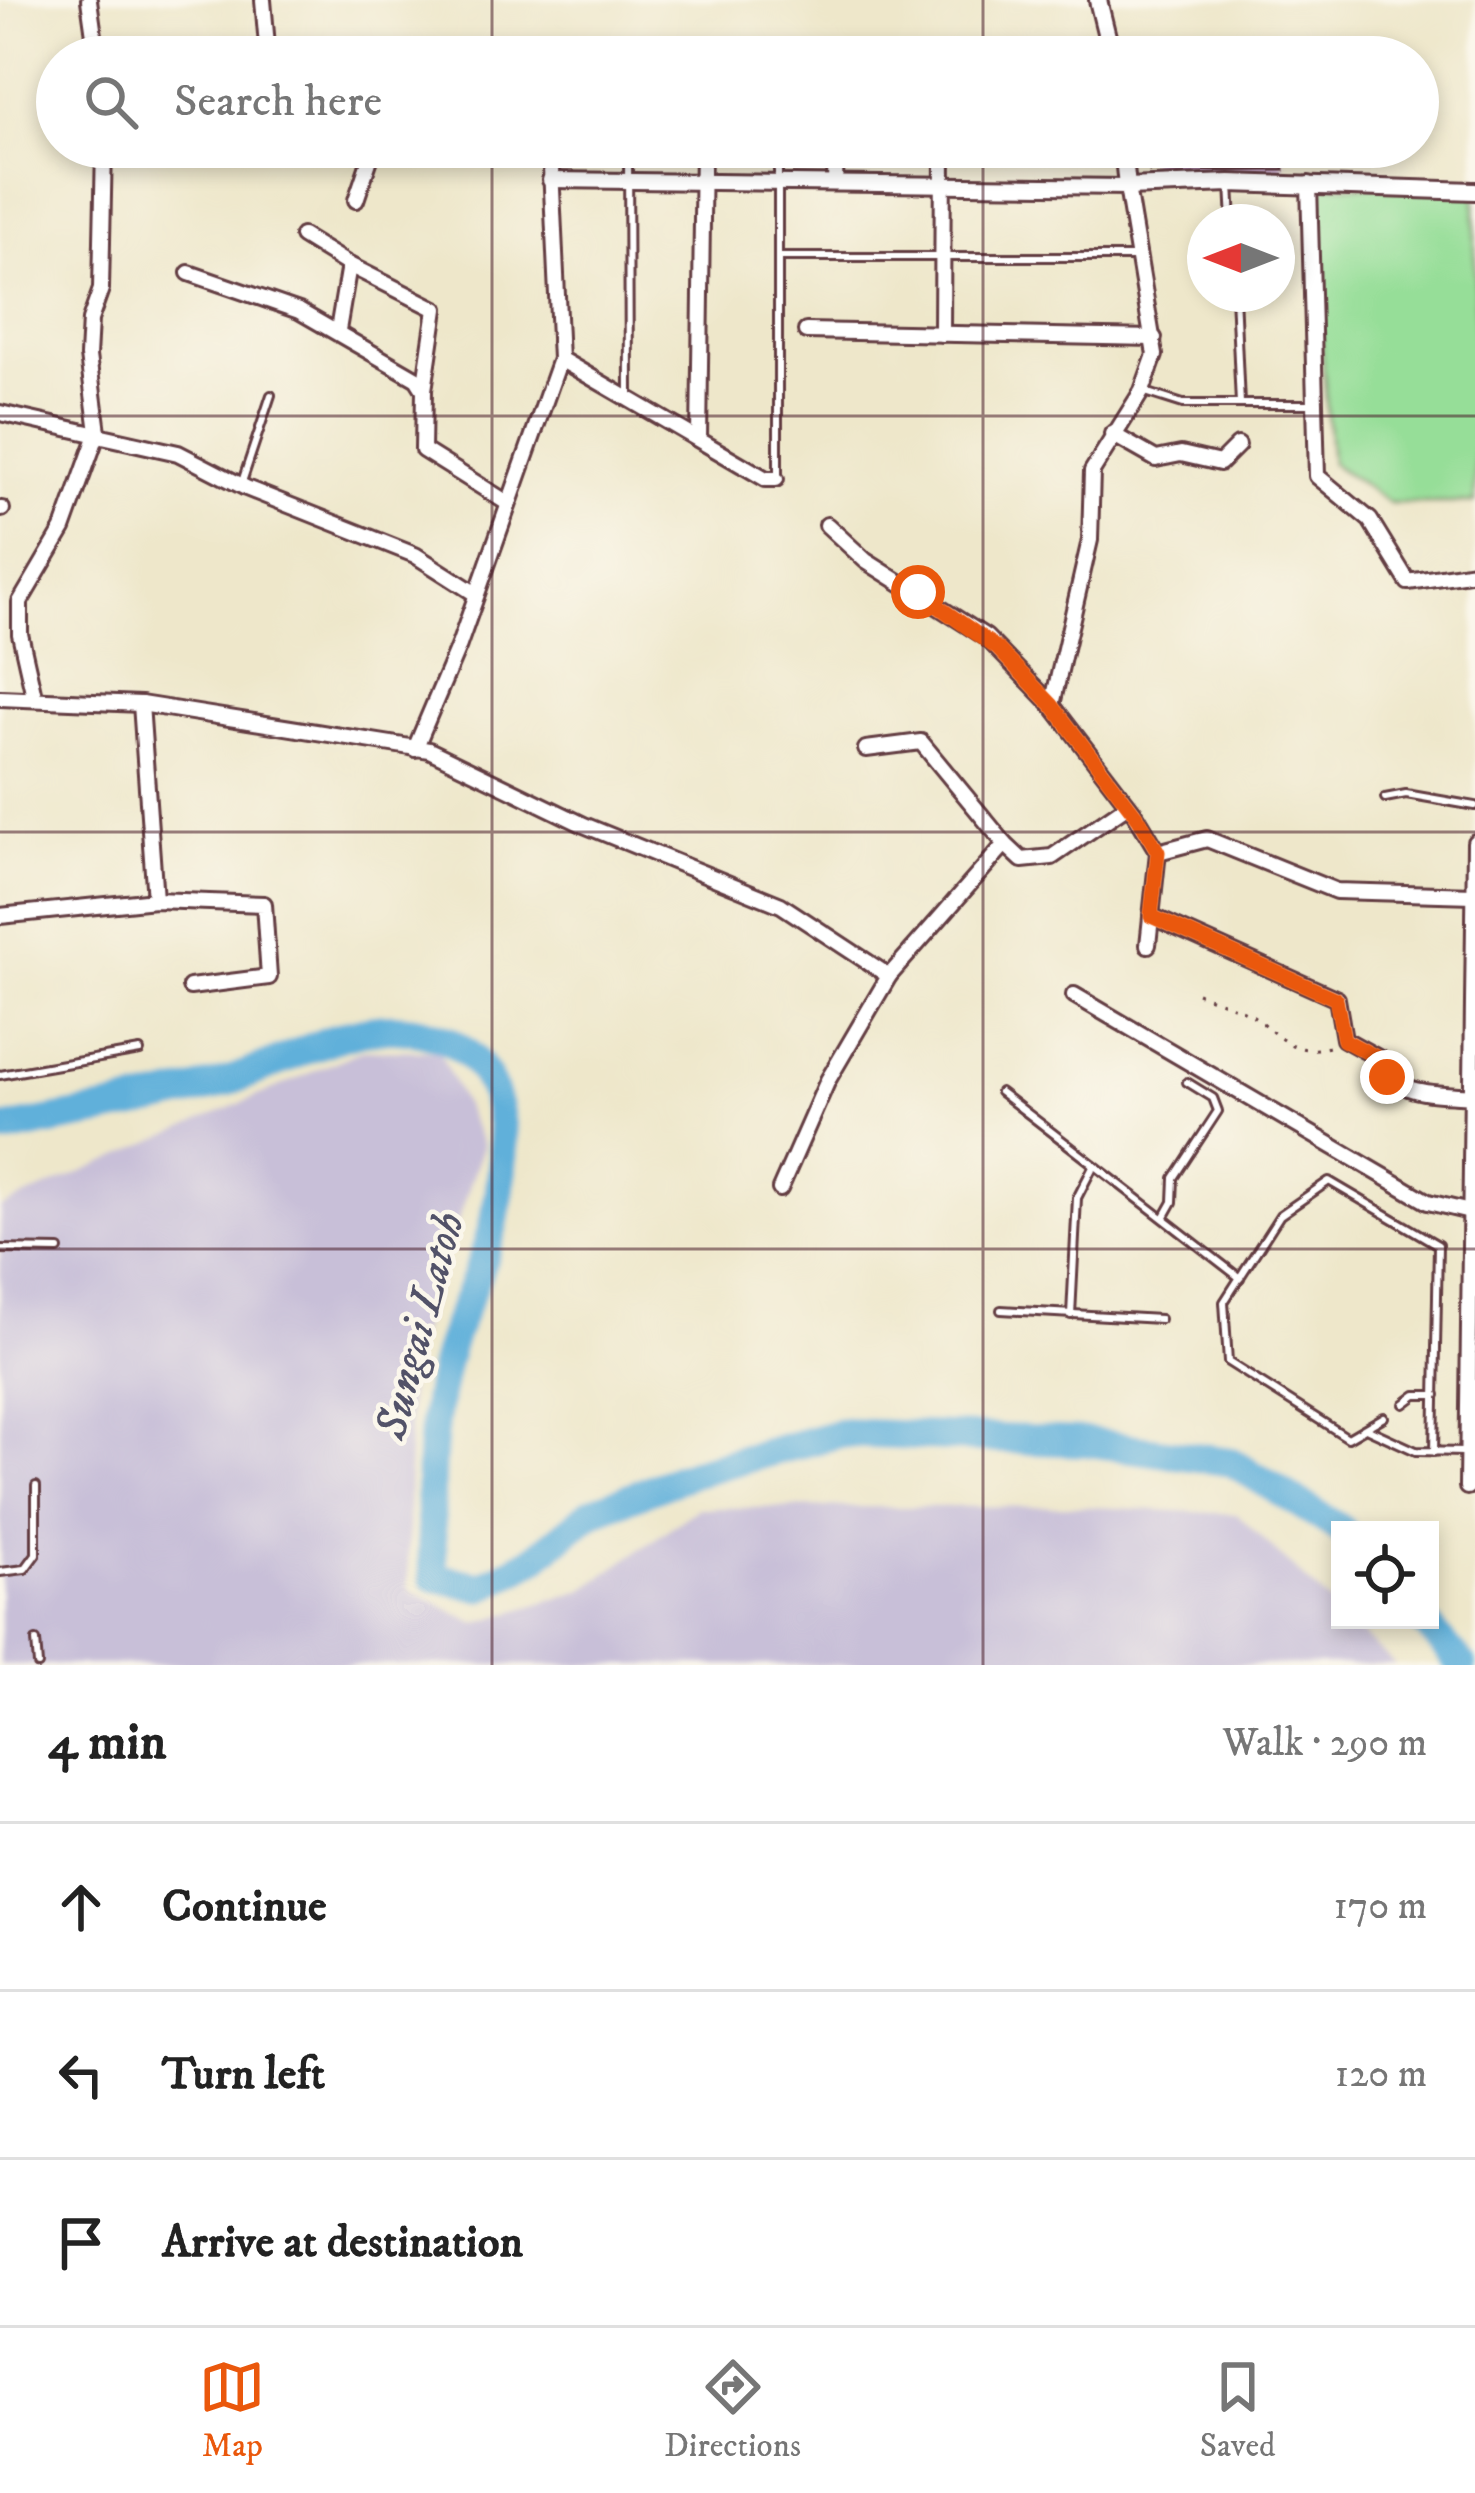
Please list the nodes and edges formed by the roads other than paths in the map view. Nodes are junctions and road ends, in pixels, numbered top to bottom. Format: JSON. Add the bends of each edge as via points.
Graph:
{"nodes":[{"id":1,"x":89,"y":0,"type":"edge"},
{"id":2,"x":262,"y":0,"type":"edge"},
{"id":3,"x":1098,"y":0,"type":"edge"},
{"id":4,"x":94,"y":36,"type":"edge"},
{"id":5,"x":266,"y":36,"type":"edge"},
{"id":6,"x":1107,"y":36,"type":"edge"},
{"id":7,"x":104,"y":168,"type":"edge"},
{"id":8,"x":367,"y":168,"type":"edge"},
{"id":9,"x":550,"y":168,"type":"edge"},
{"id":10,"x":628,"y":168,"type":"edge"},
{"id":11,"x":703,"y":168,"type":"edge"},
{"id":12,"x":778,"y":168,"type":"edge"},
{"id":13,"x":835,"y":168,"type":"edge"},
{"id":14,"x":943,"y":168,"type":"edge"},
{"id":15,"x":1125,"y":168,"type":"edge"},
{"id":16,"x":550,"y":180,"type":"junction"},
{"id":17,"x":628,"y":181,"type":"junction"},
{"id":18,"x":703,"y":182,"type":"junction"},
{"id":19,"x":778,"y":182,"type":"junction"},
{"id":20,"x":835,"y":183,"type":"junction"},
{"id":21,"x":1230,"y":183,"type":"junction"},
{"id":22,"x":1309,"y":184,"type":"junction"},
{"id":23,"x":943,"y":185,"type":"junction"},
{"id":24,"x":1127,"y":187,"type":"junction"},
{"id":25,"x":1475,"y":191,"type":"edge"},
{"id":26,"x":356,"y":200,"type":"dead end"},
{"id":27,"x":1231,"y":204,"type":"edge"},
{"id":28,"x":302,"y":236,"type":"dead end"},
{"id":29,"x":778,"y":256,"type":"junction"},
{"id":30,"x":943,"y":256,"type":"junction"},
{"id":31,"x":1138,"y":256,"type":"junction"},
{"id":32,"x":349,"y":265,"type":"junction"},
{"id":33,"x":189,"y":273,"type":"dead end"},
{"id":34,"x":1236,"y":312,"type":"edge"},
{"id":35,"x":338,"y":331,"type":"junction"},
{"id":36,"x":806,"y":331,"type":"dead end"},
{"id":37,"x":942,"y":334,"type":"junction"},
{"id":38,"x":1154,"y":338,"type":"junction"},
{"id":39,"x":560,"y":359,"type":"junction"},
{"id":40,"x":424,"y":390,"type":"junction"},
{"id":41,"x":1142,"y":391,"type":"junction"},
{"id":42,"x":272,"y":395,"type":"dead end"},
{"id":43,"x":629,"y":398,"type":"junction"},
{"id":44,"x":1240,"y":404,"type":"junction"},
{"id":45,"x":1316,"y":404,"type":"junction"},
{"id":46,"x":0,"y":413,"type":"edge"},
{"id":47,"x":98,"y":432,"type":"junction"},
{"id":48,"x":1112,"y":434,"type":"junction"},
{"id":49,"x":699,"y":439,"type":"junction"},
{"id":50,"x":1238,"y":445,"type":"dead end"},
{"id":51,"x":776,"y":478,"type":"joint"},
{"id":52,"x":241,"y":486,"type":"junction"},
{"id":53,"x":506,"y":502,"type":"junction"},
{"id":54,"x":826,"y":525,"type":"dead end"},
{"id":55,"x":1475,"y":572,"type":"edge"},
{"id":56,"x":476,"y":594,"type":"junction"},
{"id":57,"x":34,"y":696,"type":"junction"},
{"id":58,"x":0,"y":698,"type":"edge"},
{"id":59,"x":141,"y":704,"type":"junction"},
{"id":60,"x":1052,"y":705,"type":"junction"},
{"id":61,"x":416,"y":748,"type":"junction"},
{"id":62,"x":866,"y":749,"type":"dead end"},
{"id":63,"x":1385,"y":798,"type":"dead end"},
{"id":64,"x":1128,"y":805,"type":"junction"},
{"id":65,"x":1475,"y":806,"type":"edge"},
{"id":66,"x":1475,"y":842,"type":"edge"},
{"id":67,"x":1005,"y":844,"type":"junction"},
{"id":68,"x":1158,"y":852,"type":"junction"},
{"id":69,"x":1474,"y":895,"type":"edge"},
{"id":70,"x":155,"y":900,"type":"junction"},
{"id":71,"x":0,"y":916,"type":"edge"},
{"id":72,"x":1151,"y":916,"type":"junction"},
{"id":73,"x":1148,"y":945,"type":"dead end"},
{"id":74,"x":889,"y":976,"type":"junction"},
{"id":75,"x":190,"y":987,"type":"dead end"},
{"id":76,"x":1074,"y":995,"type":"dead end"},
{"id":77,"x":140,"y":1051,"type":"dead end"},
{"id":78,"x":0,"y":1075,"type":"edge"},
{"id":79,"x":1187,"y":1082,"type":"dead end"},
{"id":80,"x":1000,"y":1091,"type":"dead end"},
{"id":81,"x":1472,"y":1096,"type":"junction"},
{"id":82,"x":1473,"y":1116,"type":"edge"},
{"id":83,"x":1094,"y":1165,"type":"junction"},
{"id":84,"x":780,"y":1189,"type":"dead end"},
{"id":85,"x":1470,"y":1212,"type":"junction"},
{"id":86,"x":1164,"y":1218,"type":"junction"},
{"id":87,"x":0,"y":1249,"type":"edge"},
{"id":88,"x":59,"y":1250,"type":"dead end"},
{"id":89,"x":1240,"y":1278,"type":"junction"},
{"id":90,"x":1000,"y":1310,"type":"dead end"},
{"id":91,"x":1071,"y":1316,"type":"junction"},
{"id":92,"x":1160,"y":1319,"type":"dead end"},
{"id":93,"x":1436,"y":1395,"type":"junction"},
{"id":94,"x":1404,"y":1404,"type":"dead end"},
{"id":95,"x":1384,"y":1417,"type":"dead end"},
{"id":96,"x":1367,"y":1430,"type":"junction"},
{"id":97,"x":1467,"y":1451,"type":"junction"},
{"id":98,"x":1434,"y":1452,"type":"junction"},
{"id":99,"x":36,"y":1486,"type":"dead end"},
{"id":100,"x":1467,"y":1487,"type":"dead end"},
{"id":101,"x":0,"y":1572,"type":"edge"},
{"id":102,"x":36,"y":1641,"type":"dead end"},
{"id":103,"x":38,"y":1665,"type":"edge"}],
"edges":[{"from":1,"to":4,"type":"street"},
{"from":2,"to":5,"type":"street"},
{"from":3,"to":6,"type":"street"},
{"from":7,"to":47,"type":"street","via":[[101,289],[88,356]]},
{"from":8,"to":26,"type":"street"},
{"from":9,"to":16,"type":"street"},
{"from":10,"to":17,"type":"lane"},
{"from":11,"to":18,"type":"street"},
{"from":12,"to":19,"type":"lane"},
{"from":13,"to":20,"type":"street"},
{"from":14,"to":23,"type":"street"},
{"from":15,"to":24,"type":"street"},
{"from":16,"to":17,"type":"street"},
{"from":16,"to":39,"type":"street"},
{"from":17,"to":18,"type":"street"},
{"from":17,"to":43,"type":"lane"},
{"from":18,"to":19,"type":"street"},
{"from":18,"to":49,"type":"street"},
{"from":19,"to":20,"type":"street"},
{"from":19,"to":29,"type":"lane"},
{"from":20,"to":23,"type":"street"},
{"from":21,"to":22,"type":"street"},
{"from":21,"to":24,"type":"street"},
{"from":21,"to":27,"type":"lane"},
{"from":22,"to":25,"type":"street"},
{"from":22,"to":45,"type":"street"},
{"from":23,"to":24,"type":"street"},
{"from":23,"to":30,"type":"street"},
{"from":24,"to":31,"type":"street"},
{"from":28,"to":32,"type":"street"},
{"from":29,"to":30,"type":"lane"},
{"from":29,"to":51,"type":"lane"},
{"from":30,"to":31,"type":"lane"},
{"from":30,"to":37,"type":"street"},
{"from":31,"to":38,"type":"street"},
{"from":32,"to":35,"type":"street"},
{"from":32,"to":40,"type":"street","via":[[436,309]]},
{"from":33,"to":35,"type":"street"},
{"from":34,"to":44,"type":"lane"},
{"from":35,"to":40,"type":"street"},
{"from":36,"to":37,"type":"street"},
{"from":37,"to":38,"type":"street"},
{"from":38,"to":41,"type":"street"},
{"from":39,"to":43,"type":"street"},
{"from":39,"to":53,"type":"street"},
{"from":40,"to":53,"type":"street","via":[[423,450]]},
{"from":41,"to":44,"type":"lane","via":[[1183,404]]},
{"from":41,"to":48,"type":"street"},
{"from":42,"to":52,"type":"lane"},
{"from":43,"to":49,"type":"street"},
{"from":44,"to":45,"type":"lane"},
{"from":45,"to":55,"type":"street","via":[[1317,476],[1370,520],[1402,578]]},
{"from":46,"to":47,"type":"street"},
{"from":47,"to":52,"type":"street","via":[[178,453]]},
{"from":47,"to":57,"type":"street","via":[[57,541],[20,602]]},
{"from":48,"to":50,"type":"street","via":[[1156,460],[1181,454],[1220,463]]},
{"from":48,"to":60,"type":"street","via":[[1092,471],[1090,540]]},
{"from":49,"to":51,"type":"street"},
{"from":52,"to":56,"type":"street","via":[[415,556]]},
{"from":53,"to":56,"type":"street"},
{"from":54,"to":60,"type":"street","via":[[866,561],[986,638]]},
{"from":56,"to":61,"type":"street"},
{"from":57,"to":58,"type":"street"},
{"from":57,"to":59,"type":"street"},
{"from":59,"to":61,"type":"street"},
{"from":59,"to":70,"type":"street"},
{"from":60,"to":64,"type":"street"},
{"from":61,"to":74,"type":"street","via":[[776,902]]},
{"from":62,"to":67,"type":"street","via":[[921,742]]},
{"from":63,"to":65,"type":"lane"},
{"from":64,"to":67,"type":"street","via":[[1048,858],[1022,860]]},
{"from":64,"to":68,"type":"street"},
{"from":66,"to":69,"type":"street"},
{"from":67,"to":74,"type":"street"},
{"from":68,"to":69,"type":"street","via":[[1207,839],[1336,891]]},
{"from":68,"to":72,"type":"street"},
{"from":69,"to":81,"type":"street"},
{"from":70,"to":71,"type":"street"},
{"from":70,"to":75,"type":"street","via":[[256,900],[266,907],[269,977]]},
{"from":72,"to":73,"type":"street"},
{"from":72,"to":81,"type":"street","via":[[1336,999],[1342,1035],[1380,1059],[1398,1088]]},
{"from":74,"to":84,"type":"street","via":[[828,1080]]},
{"from":76,"to":85,"type":"street","via":[[1430,1203]]},
{"from":77,"to":78,"type":"lane"},
{"from":79,"to":86,"type":"lane","via":[[1213,1098],[1217,1111],[1174,1178]]},
{"from":80,"to":83,"type":"lane"},
{"from":81,"to":82,"type":"street"},
{"from":82,"to":85,"type":"street"},
{"from":83,"to":86,"type":"lane"},
{"from":83,"to":91,"type":"lane","via":[[1077,1198]]},
{"from":85,"to":97,"type":"street"},
{"from":86,"to":89,"type":"lane"},
{"from":87,"to":88,"type":"lane"},
{"from":89,"to":93,"type":"lane","via":[[1280,1216],[1329,1181],[1432,1239]]},
{"from":89,"to":96,"type":"lane","via":[[1222,1307],[1231,1365],[1344,1436]]},
{"from":90,"to":91,"type":"lane"},
{"from":91,"to":92,"type":"lane"},
{"from":93,"to":94,"type":"lane"},
{"from":93,"to":98,"type":"lane"},
{"from":95,"to":96,"type":"lane"},
{"from":96,"to":98,"type":"lane"},
{"from":97,"to":98,"type":"lane"},
{"from":97,"to":100,"type":"street"},
{"from":99,"to":101,"type":"lane","via":[[36,1554],[25,1569]]},
{"from":102,"to":103,"type":"lane"}]}
